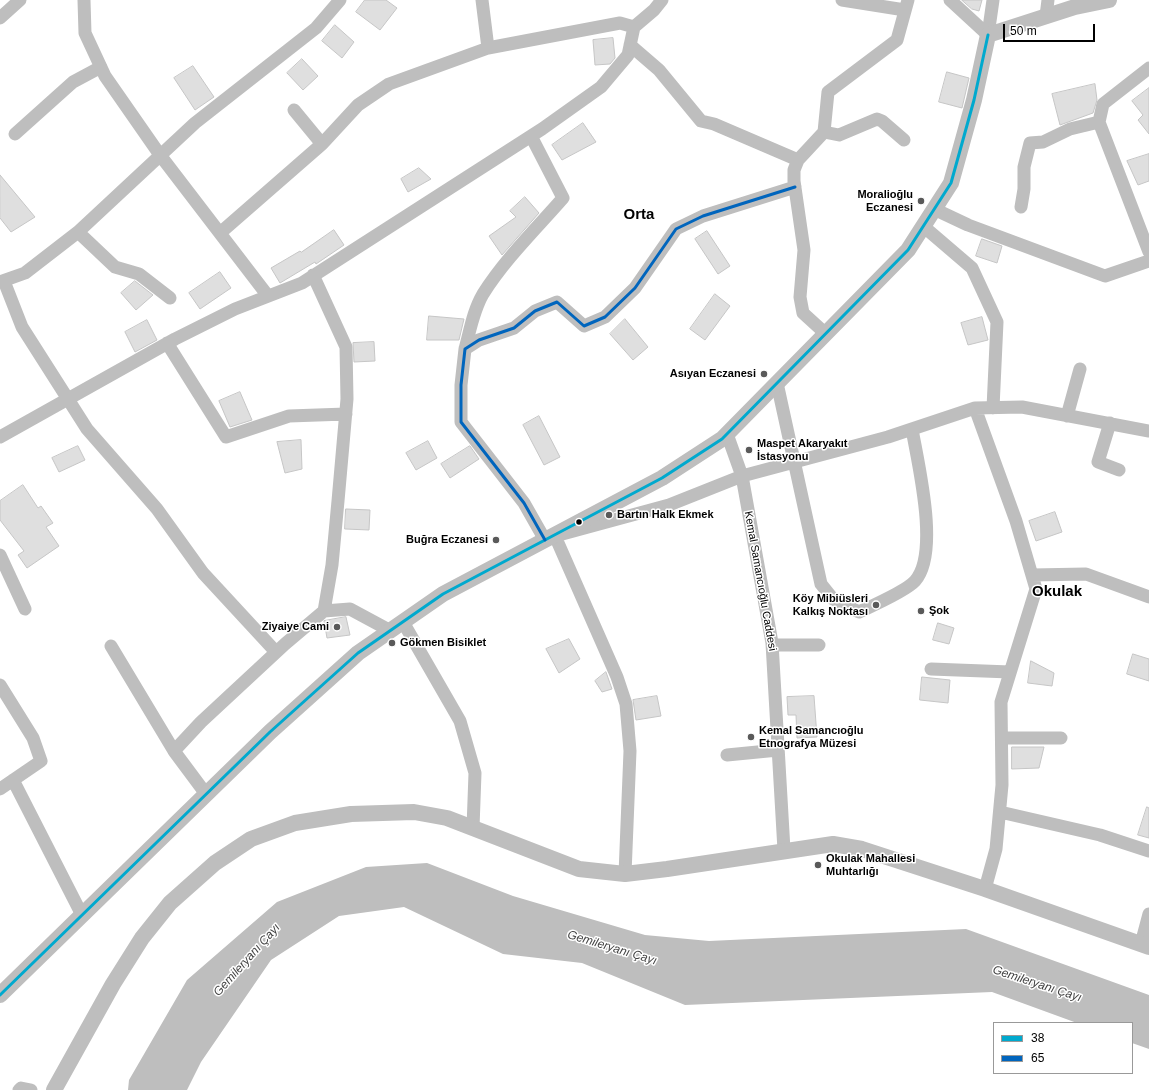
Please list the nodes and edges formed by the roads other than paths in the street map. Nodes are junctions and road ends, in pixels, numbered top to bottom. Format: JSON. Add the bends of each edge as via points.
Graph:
{"nodes":[{"id":1,"x":20,"y":0,"type":"edge"},
{"id":2,"x":84,"y":0,"type":"edge"},
{"id":3,"x":340,"y":0,"type":"edge"},
{"id":4,"x":482,"y":0,"type":"edge"},
{"id":5,"x":662,"y":0,"type":"edge"},
{"id":6,"x":842,"y":0,"type":"edge"},
{"id":7,"x":950,"y":0,"type":"edge"},
{"id":8,"x":993,"y":0,"type":"edge"},
{"id":9,"x":1048,"y":0,"type":"edge"},
{"id":10,"x":1109,"y":0,"type":"edge"},
{"id":11,"x":1091,"y":2,"type":"edge"},
{"id":12,"x":907,"y":5,"type":"edge"},
{"id":13,"x":1046,"y":16,"type":"junction"},
{"id":14,"x":0,"y":18,"type":"edge"},
{"id":15,"x":634,"y":27,"type":"junction"},
{"id":16,"x":988,"y":35,"type":"junction"},
{"id":17,"x":630,"y":45,"type":"junction"},
{"id":18,"x":488,"y":48,"type":"junction"},
{"id":19,"x":101,"y":67,"type":"junction"},
{"id":20,"x":1149,"y":68,"type":"edge"},
{"id":21,"x":294,"y":110,"type":"dead end"},
{"id":22,"x":1099,"y":122,"type":"junction"},
{"id":23,"x":824,"y":132,"type":"junction"},
{"id":24,"x":15,"y":134,"type":"dead end"},
{"id":25,"x":531,"y":136,"type":"junction"},
{"id":26,"x":904,"y":140,"type":"dead end"},
{"id":27,"x":322,"y":144,"type":"junction"},
{"id":28,"x":160,"y":155,"type":"junction"},
{"id":29,"x":798,"y":160,"type":"junction"},
{"id":30,"x":795,"y":187,"type":"junction"},
{"id":31,"x":1021,"y":208,"type":"dead end"},
{"id":32,"x":934,"y":209,"type":"junction"},
{"id":33,"x":924,"y":226,"type":"junction"},
{"id":34,"x":78,"y":232,"type":"junction"},
{"id":35,"x":220,"y":232,"type":"junction"},
{"id":36,"x":1149,"y":252,"type":"edge"},
{"id":37,"x":1149,"y":261,"type":"edge"},
{"id":38,"x":313,"y":275,"type":"junction"},
{"id":39,"x":2,"y":282,"type":"edge"},
{"id":40,"x":268,"y":296,"type":"junction"},
{"id":41,"x":170,"y":298,"type":"dead end"},
{"id":42,"x":826,"y":334,"type":"junction"},
{"id":43,"x":168,"y":343,"type":"junction"},
{"id":44,"x":465,"y":349,"type":"junction"},
{"id":45,"x":1080,"y":369,"type":"dead end"},
{"id":46,"x":777,"y":383,"type":"junction"},
{"id":47,"x":67,"y":400,"type":"junction"},
{"id":48,"x":975,"y":408,"type":"junction"},
{"id":49,"x":993,"y":408,"type":"junction"},
{"id":50,"x":346,"y":414,"type":"junction"},
{"id":51,"x":1068,"y":416,"type":"junction"},
{"id":52,"x":1110,"y":423,"type":"junction"},
{"id":53,"x":912,"y":429,"type":"junction"},
{"id":54,"x":1149,"y":429,"type":"edge"},
{"id":55,"x":728,"y":434,"type":"junction"},
{"id":56,"x":0,"y":437,"type":"edge"},
{"id":57,"x":794,"y":461,"type":"junction"},
{"id":58,"x":1119,"y":470,"type":"dead end"},
{"id":59,"x":742,"y":476,"type":"junction"},
{"id":60,"x":550,"y":538,"type":"junction"},
{"id":61,"x":0,"y":555,"type":"edge"},
{"id":62,"x":1032,"y":575,"type":"junction"},
{"id":63,"x":1149,"y":597,"type":"edge"},
{"id":64,"x":25,"y":609,"type":"dead end"},
{"id":65,"x":324,"y":611,"type":"junction"},
{"id":66,"x":396,"y":626,"type":"junction"},
{"id":67,"x":772,"y":645,"type":"junction"},
{"id":68,"x":819,"y":645,"type":"dead end"},
{"id":69,"x":111,"y":646,"type":"dead end"},
{"id":70,"x":276,"y":652,"type":"junction"},
{"id":71,"x":931,"y":669,"type":"dead end"},
{"id":72,"x":1010,"y":672,"type":"junction"},
{"id":73,"x":0,"y":685,"type":"edge"},
{"id":74,"x":1002,"y":738,"type":"junction"},
{"id":75,"x":1061,"y":738,"type":"dead end"},
{"id":76,"x":778,"y":750,"type":"junction"},
{"id":77,"x":174,"y":751,"type":"junction"},
{"id":78,"x":727,"y":755,"type":"dead end"},
{"id":79,"x":13,"y":780,"type":"junction"},
{"id":80,"x":0,"y":789,"type":"edge"},
{"id":81,"x":206,"y":794,"type":"junction"},
{"id":82,"x":1000,"y":812,"type":"junction"},
{"id":83,"x":473,"y":828,"type":"junction"},
{"id":84,"x":784,"y":850,"type":"junction"},
{"id":85,"x":1149,"y":851,"type":"edge"},
{"id":86,"x":625,"y":874,"type":"junction"},
{"id":87,"x":985,"y":890,"type":"junction"},
{"id":88,"x":1149,"y":914,"type":"edge"},
{"id":89,"x":82,"y":915,"type":"junction"},
{"id":90,"x":1145,"y":946,"type":"edge"},
{"id":91,"x":0,"y":995,"type":"edge"},
{"id":92,"x":19,"y":1090,"type":"edge"},
{"id":93,"x":31,"y":1090,"type":"edge"},
{"id":94,"x":54,"y":1090,"type":"edge"}],
"edges":[{"from":1,"to":14,"type":"street"},
{"from":2,"to":19,"type":"street","via":[[85,33]]},
{"from":3,"to":28,"type":"street","via":[[316,28],[195,123]]},
{"from":4,"to":18,"type":"street"},
{"from":5,"to":15,"type":"street"},
{"from":6,"to":12,"type":"street"},
{"from":7,"to":16,"type":"street"},
{"from":8,"to":16,"type":"street"},
{"from":9,"to":13,"type":"street"},
{"from":10,"to":11,"type":"main road"},
{"from":11,"to":13,"type":"main road"},
{"from":12,"to":23,"type":"street","via":[[897,40],[828,92]]},
{"from":13,"to":16,"type":"main road"},
{"from":15,"to":17,"type":"street"},
{"from":15,"to":18,"type":"street","via":[[620,23]]},
{"from":16,"to":32,"type":"main road","via":[[974,100],[951,183]]},
{"from":17,"to":25,"type":"street","via":[[628,55],[601,87]]},
{"from":17,"to":29,"type":"street","via":[[659,70],[701,121],[714,124]]},
{"from":18,"to":27,"type":"street","via":[[389,84],[358,105]]},
{"from":19,"to":24,"type":"street","via":[[73,82]]},
{"from":19,"to":28,"type":"street"},
{"from":20,"to":22,"type":"street","via":[[1103,104]]},
{"from":21,"to":27,"type":"street"},
{"from":22,"to":31,"type":"street","via":[[1070,130],[1042,142],[1030,143],[1024,167]]},
{"from":22,"to":36,"type":"street"},
{"from":23,"to":26,"type":"street","via":[[839,135],[877,119]]},
{"from":23,"to":29,"type":"street"},
{"from":25,"to":38,"type":"street"},
{"from":25,"to":44,"type":"street","via":[[563,198],[503,267],[483,295],[475,311]]},
{"from":27,"to":35,"type":"street"},
{"from":28,"to":34,"type":"street"},
{"from":28,"to":35,"type":"street"},
{"from":29,"to":30,"type":"street","via":[[794,170]]},
{"from":30,"to":42,"type":"street","via":[[804,250],[800,297],[803,313]]},
{"from":30,"to":44,"type":"street","via":[[704,216],[676,229],[636,288],[605,317],[584,326],[557,302],[535,311],[514,328],[478,340]]},
{"from":32,"to":33,"type":"main road"},
{"from":32,"to":37,"type":"street","via":[[968,225],[1105,276]]},
{"from":33,"to":42,"type":"main road","via":[[908,250]]},
{"from":33,"to":49,"type":"street","via":[[972,268],[997,322]]},
{"from":34,"to":39,"type":"street","via":[[25,273]]},
{"from":34,"to":41,"type":"street","via":[[115,268],[139,274]]},
{"from":35,"to":40,"type":"street"},
{"from":38,"to":40,"type":"street"},
{"from":38,"to":50,"type":"street","via":[[346,347]]},
{"from":39,"to":47,"type":"street","via":[[22,327]]},
{"from":40,"to":43,"type":"street","via":[[235,309]]},
{"from":42,"to":46,"type":"main road"},
{"from":43,"to":47,"type":"street"},
{"from":43,"to":50,"type":"street","via":[[226,437],[289,416]]},
{"from":44,"to":60,"type":"street","via":[[461,385],[461,422]]},
{"from":45,"to":51,"type":"street"},
{"from":46,"to":55,"type":"main road"},
{"from":46,"to":57,"type":"street"},
{"from":47,"to":56,"type":"street"},
{"from":47,"to":70,"type":"street","via":[[87,429],[157,509],[203,573]]},
{"from":48,"to":49,"type":"street"},
{"from":48,"to":53,"type":"street"},
{"from":48,"to":62,"type":"street","via":[[1016,521]]},
{"from":49,"to":51,"type":"street","via":[[1022,407]]},
{"from":50,"to":65,"type":"street","via":[[333,558]]},
{"from":51,"to":52,"type":"street"},
{"from":52,"to":54,"type":"street"},
{"from":52,"to":58,"type":"street","via":[[1098,462]]},
{"from":53,"to":57,"type":"street"},
{"from":53,"to":57,"type":"street","via":[[924,497],[926,552],[923,568],[915,582],[859,612],[834,599],[821,584]]},
{"from":55,"to":59,"type":"street","name":"Kemal Samancıoğlu Caddesi"},
{"from":55,"to":60,"type":"main road","via":[[662,478]]},
{"from":57,"to":59,"type":"street"},
{"from":59,"to":60,"type":"street","via":[[669,505]]},
{"from":59,"to":67,"type":"street","name":"Kemal Samancıoğlu Caddesi"},
{"from":60,"to":66,"type":"main road","via":[[443,594]]},
{"from":60,"to":86,"type":"street","via":[[617,677],[626,704],[630,751]]},
{"from":61,"to":64,"type":"street"},
{"from":62,"to":63,"type":"street","via":[[1086,574]]},
{"from":62,"to":72,"type":"street","via":[[1036,589]]},
{"from":65,"to":66,"type":"street","via":[[350,609]]},
{"from":65,"to":70,"type":"street"},
{"from":66,"to":81,"type":"main road","via":[[358,653]]},
{"from":66,"to":83,"type":"street","via":[[460,721],[476,772]]},
{"from":67,"to":68,"type":"street"},
{"from":67,"to":76,"type":"street","name":"Kemal Samancıoğlu Caddesi"},
{"from":69,"to":77,"type":"street"},
{"from":70,"to":77,"type":"street","via":[[201,722]]},
{"from":71,"to":72,"type":"street"},
{"from":72,"to":74,"type":"street","via":[[1001,702]]},
{"from":73,"to":79,"type":"street","via":[[33,738],[41,761]]},
{"from":74,"to":75,"type":"street"},
{"from":74,"to":82,"type":"street"},
{"from":76,"to":78,"type":"street"},
{"from":76,"to":84,"type":"street","name":"Kemal Samancıoğlu Caddesi"},
{"from":77,"to":81,"type":"street"},
{"from":79,"to":80,"type":"street"},
{"from":79,"to":89,"type":"street"},
{"from":81,"to":89,"type":"main road"},
{"from":82,"to":85,"type":"street","via":[[1100,835]]},
{"from":82,"to":87,"type":"street","via":[[996,849]]},
{"from":83,"to":86,"type":"main road","via":[[579,869]]},
{"from":83,"to":94,"type":"main road","via":[[447,818],[414,812],[351,814],[295,823],[251,839],[215,863],[170,903],[142,938],[113,984]]},
{"from":84,"to":86,"type":"main road"},
{"from":84,"to":87,"type":"main road","via":[[833,844],[862,849]]},
{"from":87,"to":90,"type":"main road"},
{"from":88,"to":90,"type":"street"},
{"from":89,"to":91,"type":"main road"},
{"from":92,"to":93,"type":"street"}]}
